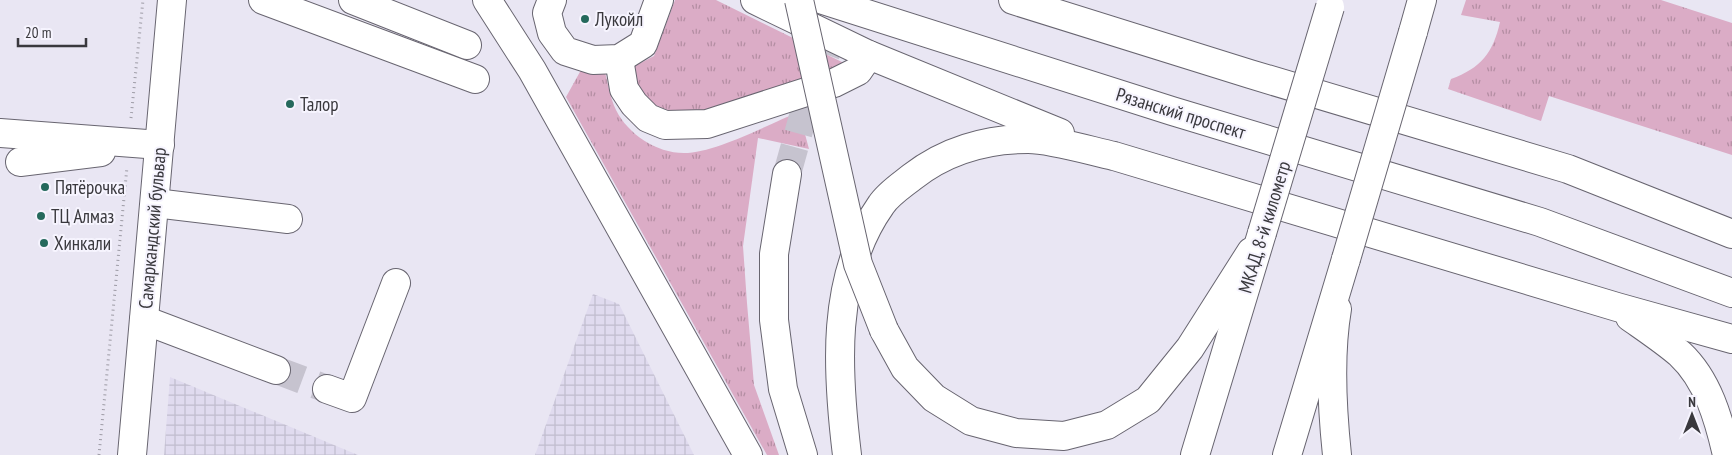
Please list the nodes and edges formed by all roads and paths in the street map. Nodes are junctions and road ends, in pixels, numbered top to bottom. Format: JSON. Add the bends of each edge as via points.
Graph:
{"nodes":[{"id":1,"x":143,"y":0,"type":"edge"},
{"id":2,"x":172,"y":0,"type":"edge"},
{"id":3,"x":263,"y":0,"type":"edge"},
{"id":4,"x":353,"y":0,"type":"edge"},
{"id":5,"x":487,"y":0,"type":"edge"},
{"id":6,"x":552,"y":0,"type":"edge"},
{"id":7,"x":659,"y":0,"type":"edge"},
{"id":8,"x":755,"y":0,"type":"edge"},
{"id":9,"x":799,"y":0,"type":"edge"},
{"id":10,"x":823,"y":0,"type":"edge"},
{"id":11,"x":1013,"y":0,"type":"edge"},
{"id":12,"x":1422,"y":0,"type":"edge"},
{"id":13,"x":1331,"y":4,"type":"edge"},
{"id":14,"x":467,"y":45,"type":"dead end"},
{"id":15,"x":565,"y":52,"type":"junction"},
{"id":16,"x":869,"y":55,"type":"junction"},
{"id":17,"x":619,"y":59,"type":"junction"},
{"id":18,"x":532,"y":70,"type":"junction"},
{"id":19,"x":475,"y":80,"type":"dead end"},
{"id":20,"x":0,"y":133,"type":"edge"},
{"id":21,"x":160,"y":145,"type":"junction"},
{"id":22,"x":129,"y":146,"type":"junction"},
{"id":23,"x":1114,"y":156,"type":"junction"},
{"id":24,"x":20,"y":162,"type":"dead end"},
{"id":25,"x":787,"y":174,"type":"tunnel mouth"},
{"id":26,"x":155,"y":203,"type":"junction"},
{"id":27,"x":1693,"y":217,"type":"junction"},
{"id":28,"x":288,"y":219,"type":"dead end"},
{"id":29,"x":1732,"y":226,"type":"edge"},
{"id":30,"x":1262,"y":233,"type":"junction"},
{"id":31,"x":1732,"y":234,"type":"edge"},
{"id":32,"x":1346,"y":259,"type":"junction"},
{"id":33,"x":396,"y":283,"type":"dead end"},
{"id":34,"x":1732,"y":293,"type":"edge"},
{"id":35,"x":1617,"y":307,"type":"junction"},
{"id":36,"x":144,"y":320,"type":"junction"},
{"id":37,"x":1732,"y":339,"type":"edge"},
{"id":38,"x":276,"y":370,"type":"tunnel mouth"},
{"id":39,"x":327,"y":389,"type":"tunnel mouth"},
{"id":40,"x":100,"y":455,"type":"edge"},
{"id":41,"x":132,"y":455,"type":"edge"},
{"id":42,"x":748,"y":455,"type":"edge"},
{"id":43,"x":803,"y":455,"type":"edge"},
{"id":44,"x":847,"y":455,"type":"edge"},
{"id":45,"x":1196,"y":455,"type":"edge"},
{"id":46,"x":1287,"y":455,"type":"edge"},
{"id":47,"x":1336,"y":455,"type":"edge"},
{"id":48,"x":1727,"y":455,"type":"edge"}],
"edges":[{"from":1,"to":22,"type":"path"},
{"from":2,"to":21,"type":"main road","name":"Самаркандский бульвар"},
{"from":3,"to":19,"type":"main road"},
{"from":4,"to":14,"type":"main road"},
{"from":5,"to":18,"type":"main road"},
{"from":6,"to":15,"type":"main road","via":[[547,13],[552,33]]},
{"from":7,"to":17,"type":"main road","via":[[643,44]]},
{"from":8,"to":16,"type":"main road"},
{"from":9,"to":30,"type":"main road","bridge":true,"via":[[858,264],[884,330],[905,368],[934,398],[971,421],[1016,433],[1064,436],[1107,425],[1148,400],[1184,356]]},
{"from":10,"to":34,"type":"main road","name":"Рязанский проспект","via":[[1172,111],[1540,222]]},
{"from":11,"to":27,"type":"main road","via":[[1568,169]]},
{"from":12,"to":32,"type":"main road","bridge":true},
{"from":13,"to":30,"type":"main road","name":"МКАД, 8-й километр","bridge":true},
{"from":15,"to":17,"type":"main road","via":[[593,60]]},
{"from":15,"to":18,"type":"main road"},
{"from":16,"to":17,"type":"main road","via":[[858,71],[834,83],[707,124],[666,125],[648,118],[634,104],[624,89]]},
{"from":16,"to":23,"type":"main road"},
{"from":18,"to":42,"type":"main road"},
{"from":20,"to":22,"type":"main road"},
{"from":21,"to":22,"type":"main road"},
{"from":21,"to":26,"type":"main road","name":"Самаркандский бульвар"},
{"from":22,"to":24,"type":"main road"},
{"from":22,"to":40,"type":"path"},
{"from":23,"to":35,"type":"main road"},
{"from":23,"to":44,"type":"main road","via":[[1030,138],[995,141],[955,151],[928,165],[882,203],[853,260],[841,322],[840,392]]},
{"from":25,"to":43,"type":"main road","via":[[774,254],[774,320],[783,389]]},
{"from":26,"to":28,"type":"main road"},
{"from":26,"to":36,"type":"main road","name":"Самаркандский бульвар"},
{"from":27,"to":29,"type":"main road"},
{"from":27,"to":31,"type":"main road"},
{"from":30,"to":45,"type":"main road","name":"МКАД, 8-й километр"},
{"from":32,"to":46,"type":"main road"},
{"from":32,"to":47,"type":"main road","via":[[1334,325]]},
{"from":33,"to":39,"type":"main road","via":[[352,398]]},
{"from":35,"to":37,"type":"main road"},
{"from":35,"to":48,"type":"main road","via":[[1681,355],[1693,370],[1719,420]]},
{"from":36,"to":38,"type":"main road"},
{"from":36,"to":41,"type":"main road","name":"Самаркандский бульвар"}]}
